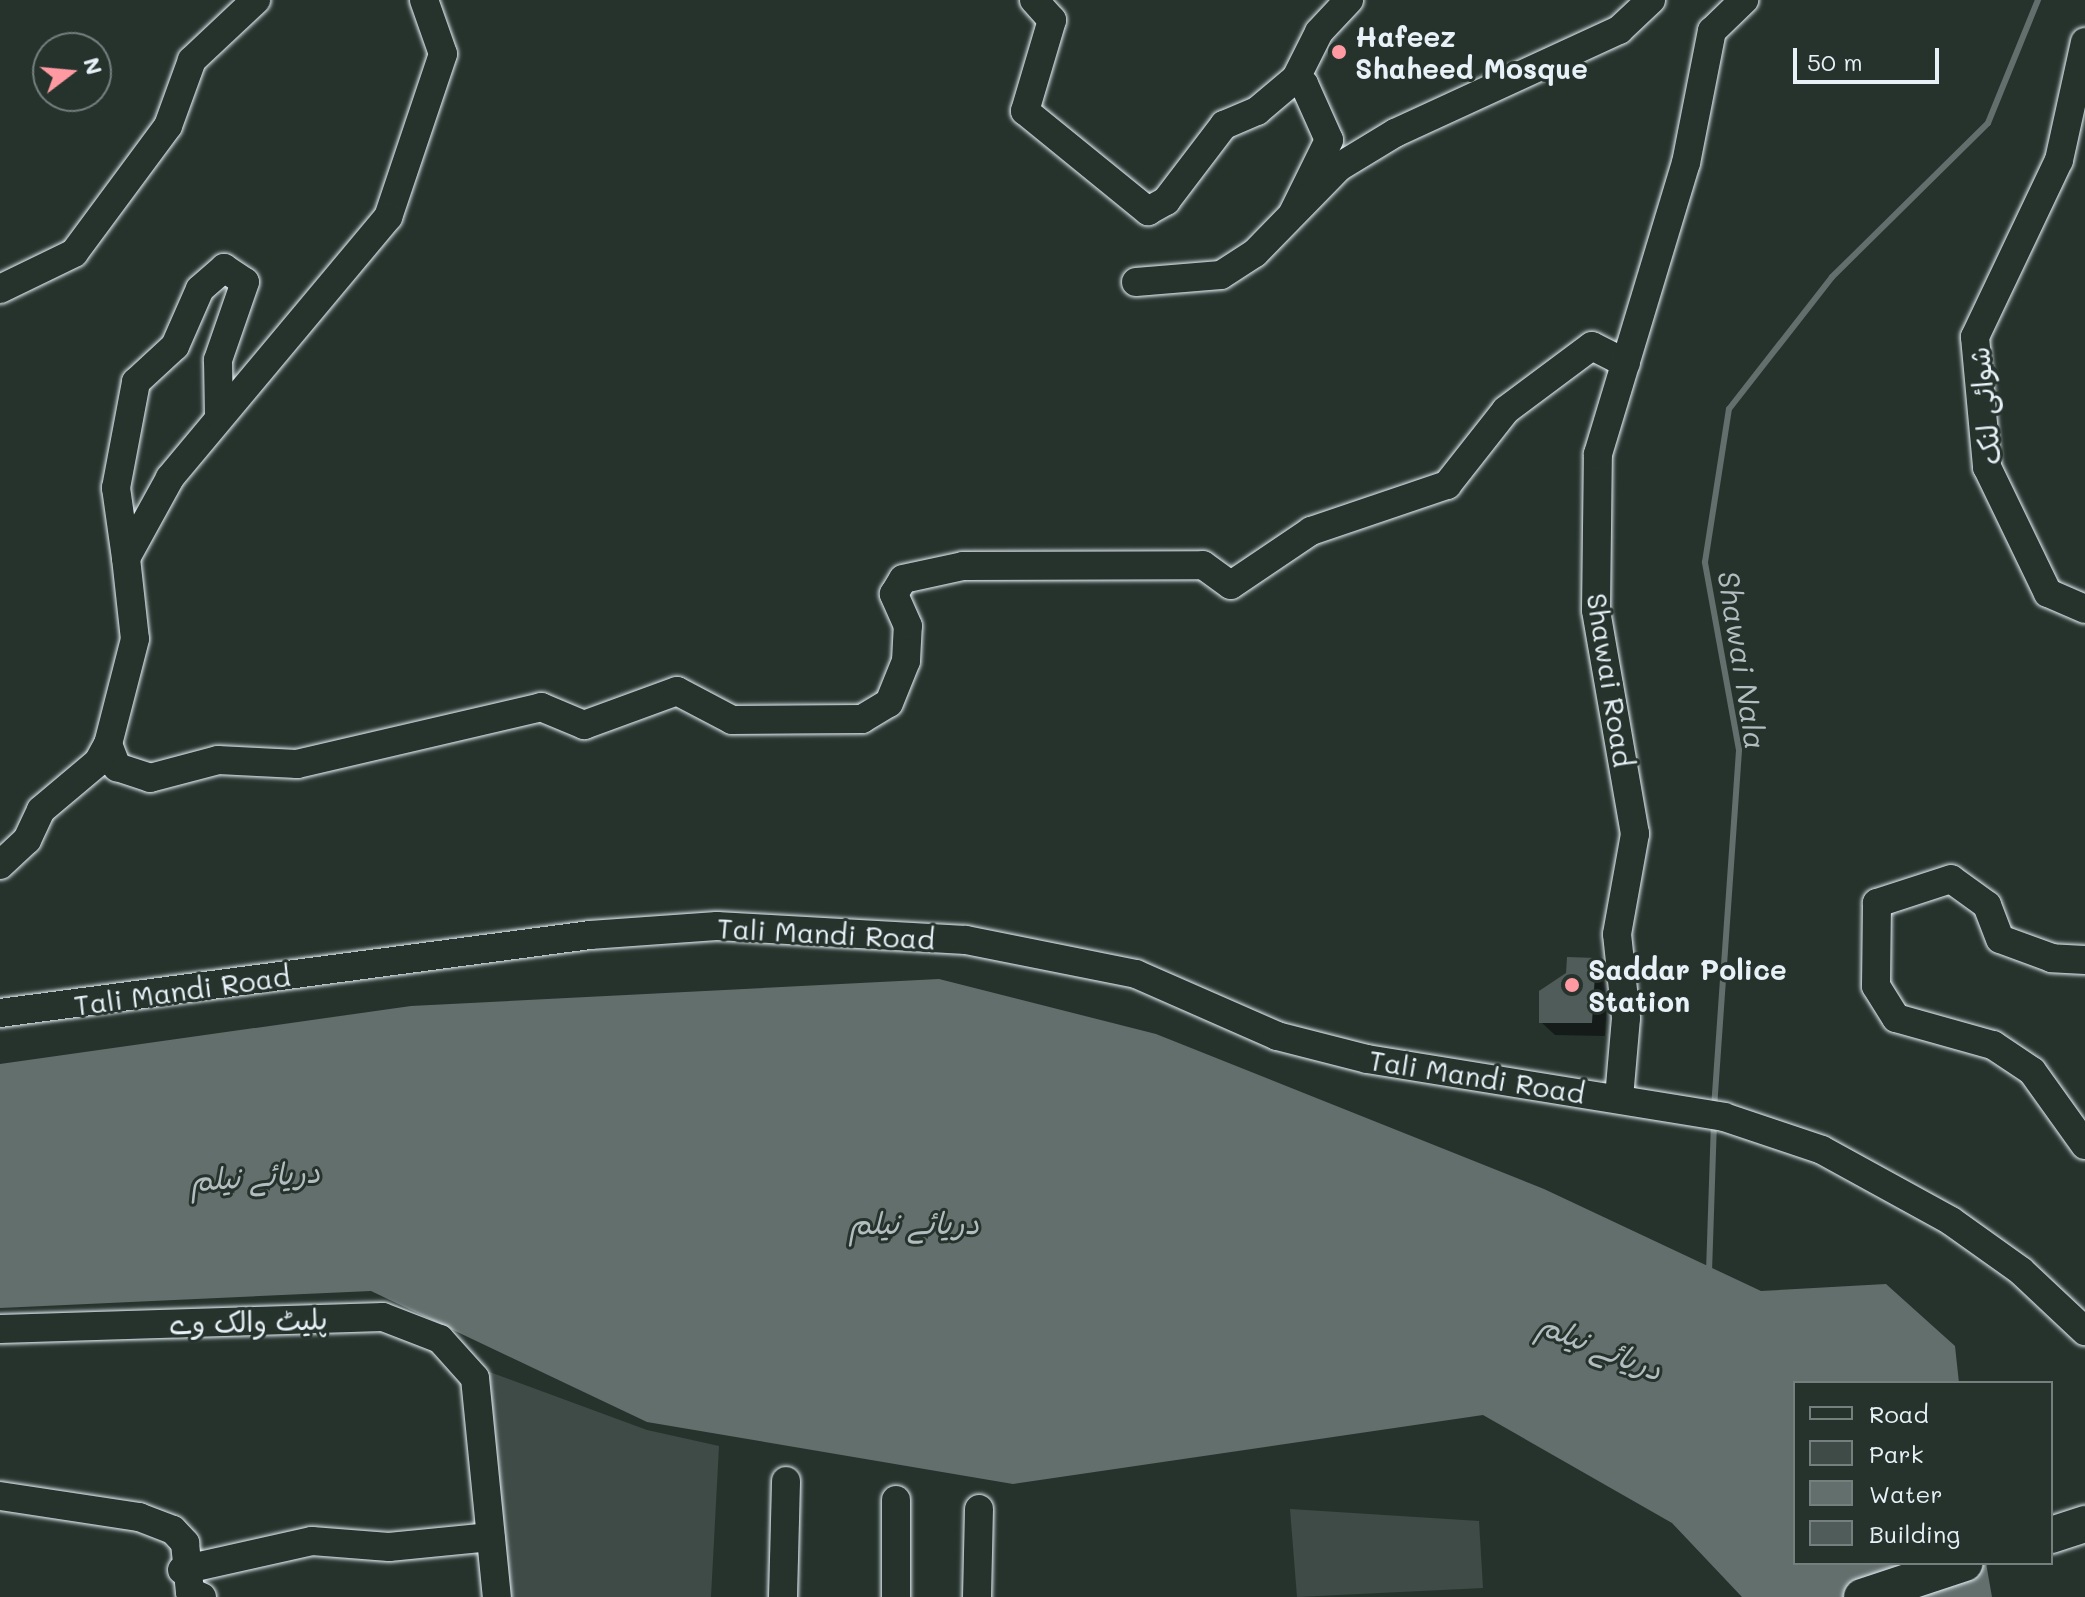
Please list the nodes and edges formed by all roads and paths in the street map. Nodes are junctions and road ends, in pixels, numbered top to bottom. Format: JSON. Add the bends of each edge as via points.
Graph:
{"nodes":[{"id":1,"x":256,"y":0,"type":"edge"},
{"id":2,"x":424,"y":0,"type":"edge"},
{"id":3,"x":1034,"y":0,"type":"edge"},
{"id":4,"x":1349,"y":0,"type":"edge"},
{"id":5,"x":1651,"y":0,"type":"edge"},
{"id":6,"x":1744,"y":0,"type":"edge"},
{"id":7,"x":2085,"y":42,"type":"edge"},
{"id":8,"x":1296,"y":78,"type":"junction"},
{"id":9,"x":1293,"y":213,"type":"junction"},
{"id":10,"x":1136,"y":282,"type":"dead end"},
{"id":11,"x":0,"y":289,"type":"edge"},
{"id":12,"x":1626,"y":363,"type":"junction"},
{"id":13,"x":219,"y":416,"type":"junction"},
{"id":14,"x":126,"y":558,"type":"junction"},
{"id":15,"x":2085,"y":609,"type":"edge"},
{"id":16,"x":108,"y":744,"type":"junction"},
{"id":17,"x":0,"y":865,"type":"edge"},
{"id":18,"x":2085,"y":960,"type":"edge"},
{"id":19,"x":0,"y":1013,"type":"edge"},
{"id":20,"x":1627,"y":1099,"type":"junction"},
{"id":21,"x":2085,"y":1145,"type":"edge"},
{"id":22,"x":0,"y":1329,"type":"edge"},
{"id":23,"x":2085,"y":1331,"type":"edge"},
{"id":24,"x":786,"y":1481,"type":"dead end"},
{"id":25,"x":0,"y":1496,"type":"edge"},
{"id":26,"x":896,"y":1500,"type":"dead end"},
{"id":27,"x":979,"y":1509,"type":"dead end"},
{"id":28,"x":2085,"y":1524,"type":"edge"},
{"id":29,"x":2053,"y":1534,"type":"edge"},
{"id":30,"x":491,"y":1537,"type":"junction"},
{"id":31,"x":1959,"y":1565,"type":"edge"},
{"id":32,"x":182,"y":1570,"type":"junction"},
{"id":33,"x":202,"y":1597,"type":"edge"},
{"id":34,"x":497,"y":1597,"type":"edge"},
{"id":35,"x":783,"y":1597,"type":"edge"},
{"id":36,"x":896,"y":1597,"type":"edge"},
{"id":37,"x":977,"y":1597,"type":"edge"},
{"id":38,"x":1862,"y":1597,"type":"edge"}],
"edges":[{"from":1,"to":11,"type":"street","via":[[192,60],[168,126],[74,253]]},
{"from":2,"to":13,"type":"street","via":[[443,54],[388,217]]},
{"from":3,"to":8,"type":"street","via":[[1052,20],[1025,111],[1148,211],[1166,201],[1224,125],[1257,111]]},
{"from":4,"to":8,"type":"street","via":[[1319,32]]},
{"from":5,"to":9,"type":"street","via":[[1619,30],[1395,133],[1339,167]]},
{"from":6,"to":12,"type":"street","name":"Shawai Road","via":[[1712,31],[1686,163]]},
{"from":7,"to":15,"type":"street","name":"شوائی لنک","via":[[2059,160],[1975,337],[1987,467],[2048,593]]},
{"from":8,"to":9,"type":"street","via":[[1321,108],[1329,140]]},
{"from":9,"to":10,"type":"street","via":[[1221,275]]},
{"from":12,"to":16,"type":"street","via":[[1592,346],[1506,410],[1447,485],[1311,531],[1231,585],[1203,565],[963,566],[903,579],[894,594],[908,626],[906,661],[889,703],[862,719],[732,720],[677,691],[584,725],[541,707],[297,764],[218,760],[150,778],[117,767]]},
{"from":12,"to":20,"type":"street","name":"Shawai Road","via":[[1598,454],[1595,550],[1596,610],[1635,834],[1617,934]]},
{"from":13,"to":14,"type":"street","via":[[170,478]]},
{"from":13,"to":14,"type":"street","via":[[218,360],[245,282],[224,268],[200,289],[175,346],[136,382],[116,488]]},
{"from":14,"to":16,"type":"street","via":[[135,639]]},
{"from":16,"to":17,"type":"street","via":[[98,762],[41,810],[27,840]]},
{"from":18,"to":21,"type":"street","via":[[2052,958],[2000,939],[1987,905],[1951,879],[1877,903],[1876,986],[1896,1018],[1993,1045],[2019,1062]]},
{"from":19,"to":20,"type":"street","name":"Tali Mandi Road","via":[[590,935],[792,927],[966,940],[1051,956],[1136,974],[1277,1036],[1367,1059]]},
{"from":20,"to":23,"type":"street","name":"Tali Mandi Road","via":[[1724,1117],[1822,1150],[1951,1221],[2021,1271]]},
{"from":22,"to":30,"type":"street","name":"پلیٹ والک وے","via":[[383,1317],[440,1339],[475,1378]]},
{"from":24,"to":35,"type":"street"},
{"from":25,"to":32,"type":"street","via":[[139,1517],[173,1530],[185,1543]]},
{"from":26,"to":36,"type":"street"},
{"from":27,"to":37,"type":"street"},
{"from":28,"to":29,"type":"main road"},
{"from":30,"to":32,"type":"street","via":[[389,1547],[312,1541]]},
{"from":30,"to":34,"type":"street"},
{"from":31,"to":38,"type":"main road"},
{"from":32,"to":33,"type":"street","via":[[190,1592]]}]}
